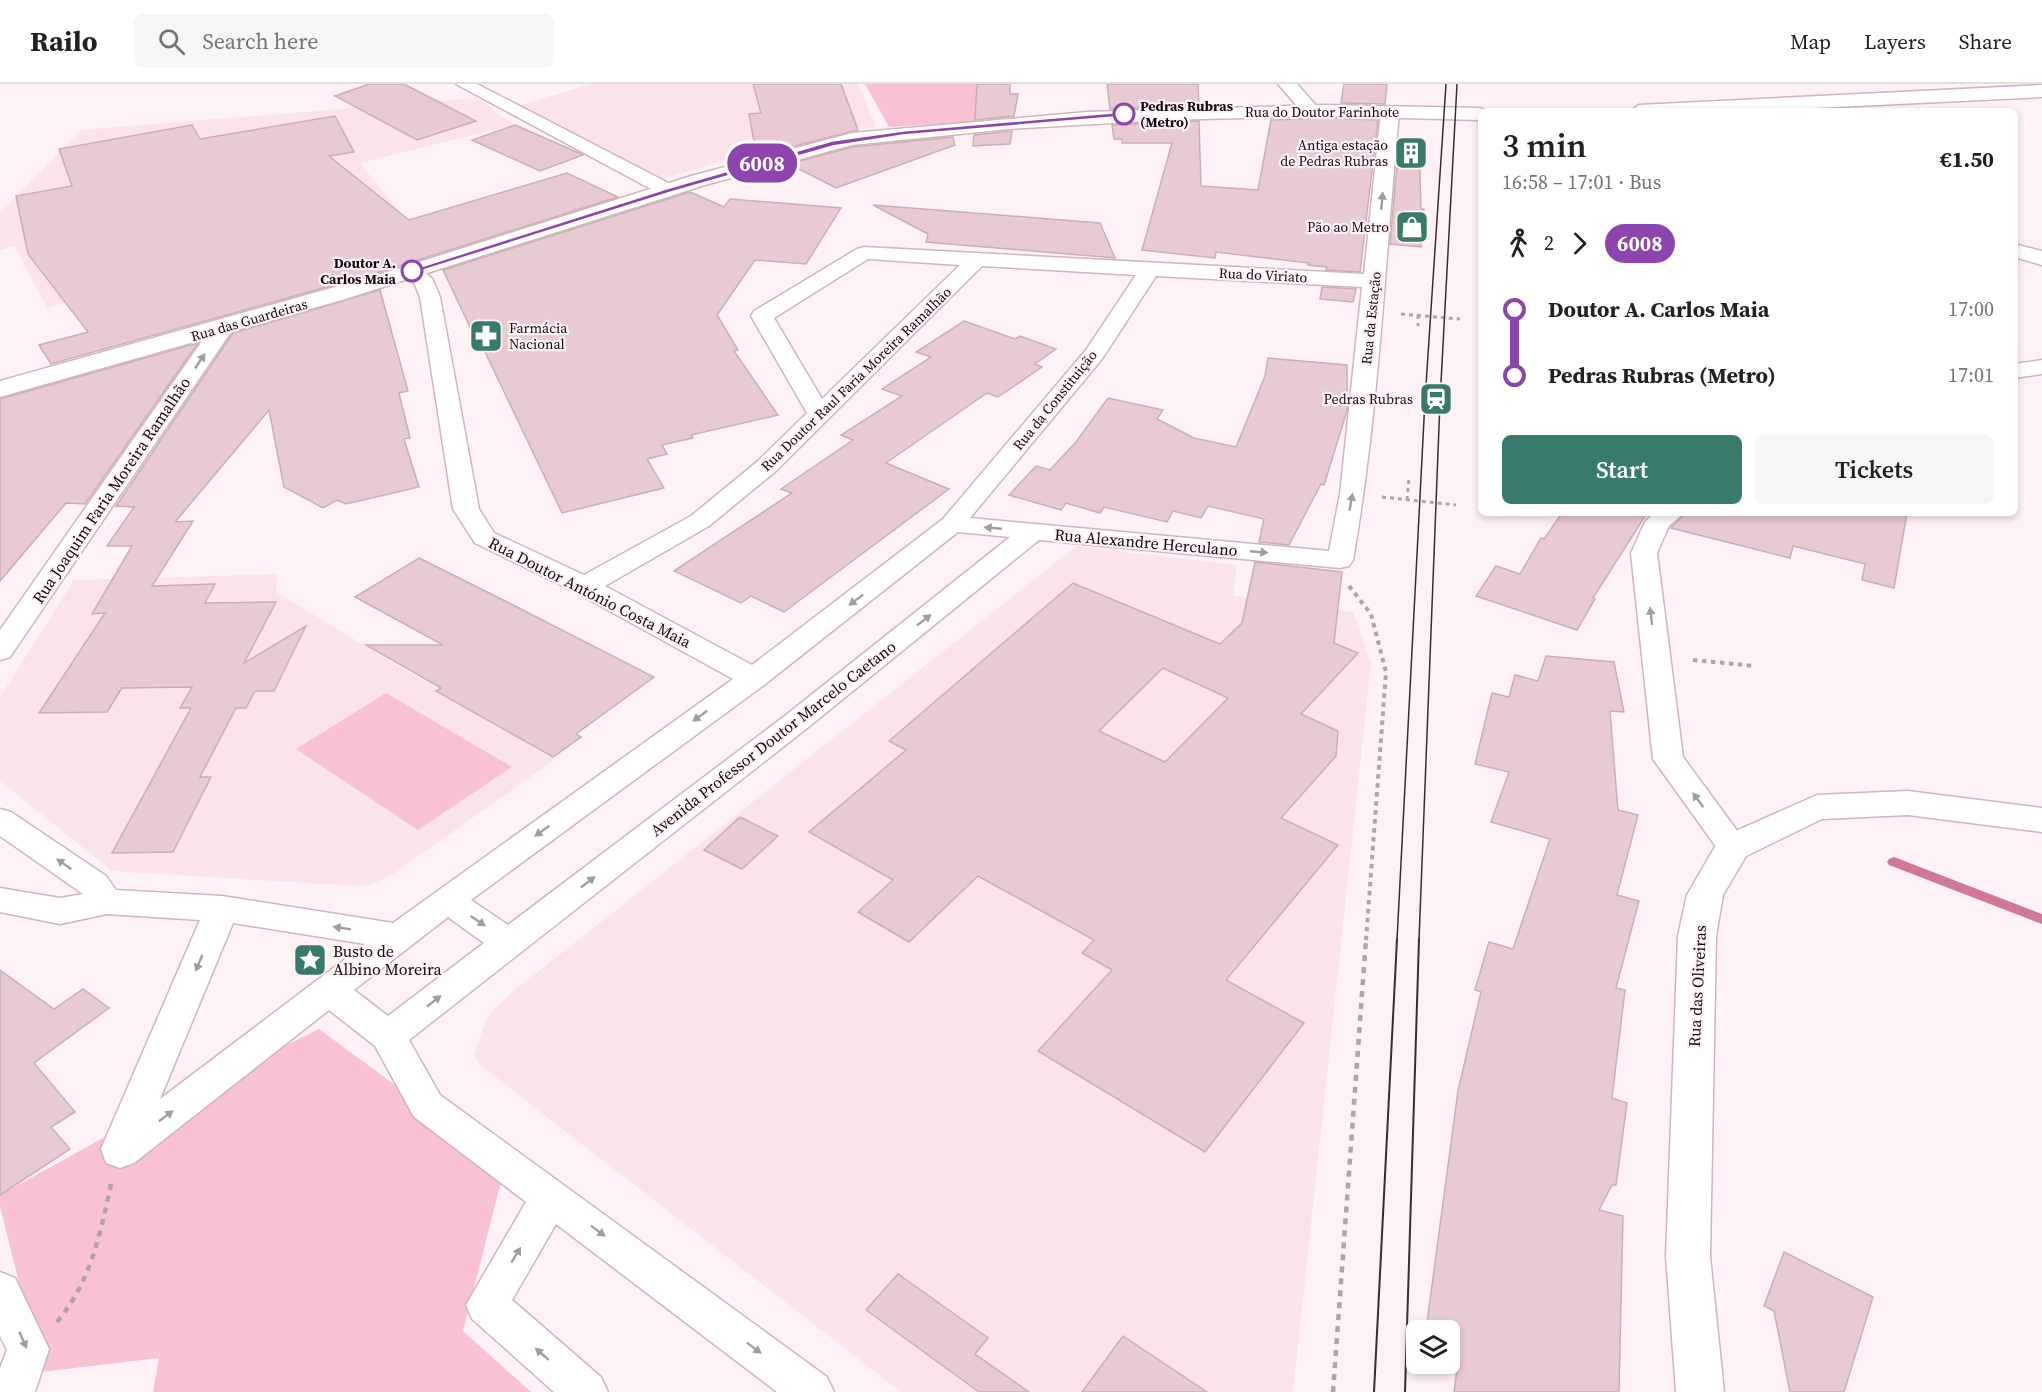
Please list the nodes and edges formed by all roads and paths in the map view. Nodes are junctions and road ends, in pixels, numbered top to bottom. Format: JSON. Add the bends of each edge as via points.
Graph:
{"nodes":[{"id":1,"x":464,"y":84,"type":"edge"},
{"id":2,"x":1287,"y":84,"type":"edge"},
{"id":3,"x":2037,"y":89,"type":"edge"},
{"id":4,"x":1694,"y":108,"type":"edge"},
{"id":5,"x":1310,"y":109,"type":"junction"},
{"id":6,"x":1390,"y":112,"type":"junction"},
{"id":7,"x":1478,"y":114,"type":"edge"},
{"id":8,"x":669,"y":191,"type":"junction"},
{"id":9,"x":2018,"y":251,"type":"edge"},
{"id":10,"x":2042,"y":258,"type":"edge"},
{"id":11,"x":977,"y":260,"type":"junction"},
{"id":12,"x":1150,"y":269,"type":"junction"},
{"id":13,"x":413,"y":271,"type":"junction"},
{"id":14,"x":1375,"y":281,"type":"junction"},
{"id":15,"x":1371,"y":311,"type":"junction"},
{"id":16,"x":1418,"y":315,"type":"junction"},
{"id":17,"x":1460,"y":319,"type":"dead end"},
{"id":18,"x":1418,"y":326,"type":"dead end"},
{"id":19,"x":222,"y":329,"type":"junction"},
{"id":20,"x":2042,"y":367,"type":"edge"},
{"id":21,"x":2018,"y":370,"type":"edge"},
{"id":22,"x":0,"y":389,"type":"edge"},
{"id":23,"x":820,"y":415,"type":"junction"},
{"id":24,"x":1409,"y":477,"type":"dead end"},
{"id":25,"x":1352,"y":494,"type":"junction"},
{"id":26,"x":1407,"y":500,"type":"junction"},
{"id":27,"x":1456,"y":505,"type":"dead end"},
{"id":28,"x":1667,"y":516,"type":"edge"},
{"id":29,"x":952,"y":524,"type":"junction"},
{"id":30,"x":1034,"y":531,"type":"junction"},
{"id":31,"x":1340,"y":560,"type":"junction"},
{"id":32,"x":585,"y":586,"type":"junction"},
{"id":33,"x":0,"y":651,"type":"edge"},
{"id":34,"x":1693,"y":660,"type":"dead end"},
{"id":35,"x":1755,"y":666,"type":"dead end"},
{"id":36,"x":754,"y":678,"type":"junction"},
{"id":37,"x":0,"y":820,"type":"edge"},
{"id":38,"x":2042,"y":820,"type":"edge"},
{"id":39,"x":1733,"y":847,"type":"junction"},
{"id":40,"x":0,"y":900,"type":"edge"},
{"id":41,"x":447,"y":900,"type":"junction"},
{"id":42,"x":107,"y":902,"type":"junction"},
{"id":43,"x":222,"y":909,"type":"junction"},
{"id":44,"x":399,"y":937,"type":"junction"},
{"id":45,"x":509,"y":943,"type":"junction"},
{"id":46,"x":330,"y":991,"type":"junction"},
{"id":47,"x":388,"y":1036,"type":"junction"},
{"id":48,"x":120,"y":1151,"type":"junction"},
{"id":49,"x":551,"y":1196,"type":"junction"},
{"id":50,"x":0,"y":1291,"type":"edge"},
{"id":51,"x":28,"y":1349,"type":"junction"},
{"id":52,"x":13,"y":1392,"type":"edge"},
{"id":53,"x":586,"y":1392,"type":"edge"},
{"id":54,"x":812,"y":1392,"type":"edge"},
{"id":55,"x":1333,"y":1392,"type":"edge"},
{"id":56,"x":1700,"y":1392,"type":"edge"}],
"edges":[{"from":1,"to":8,"type":"street"},
{"from":2,"to":5,"type":"main road"},
{"from":3,"to":4,"type":"main road"},
{"from":5,"to":6,"type":"main road","name":"Rua do Doutor Farinhote"},
{"from":5,"to":8,"type":"main road","name":"Rua do Doutor Farinhote","via":[[1124,114],[852,139]]},
{"from":6,"to":7,"type":"main road","name":"Rua do Doutor Farinhote"},
{"from":14,"to":6,"type":"street","name":"Rua da Estação","one_way":true},
{"from":8,"to":13,"type":"main road","name":"Rua das Guardeiras"},
{"from":9,"to":10,"type":"main road"},
{"from":11,"to":12,"type":"street"},
{"from":11,"to":23,"type":"street","name":"Rua Doutor Raul Faria Moreira Ramalhão"},
{"from":11,"to":23,"type":"street","via":[[864,253],[762,316]]},
{"from":12,"to":14,"type":"street","name":"Rua do Viriato"},
{"from":12,"to":29,"type":"street","name":"Rua da Constituição","via":[[1094,354]]},
{"from":13,"to":19,"type":"main road","name":"Rua das Guardeiras"},
{"from":13,"to":32,"type":"street","name":"Rua Doutor António Costa Maia","via":[[423,280],[430,297],[466,508],[484,538]]},
{"from":14,"to":15,"type":"street","name":"Rua da Estação"},
{"from":15,"to":16,"type":"path"},
{"from":15,"to":25,"type":"street","name":"Rua da Estação"},
{"from":16,"to":17,"type":"path"},
{"from":16,"to":18,"type":"path"},
{"from":19,"to":22,"type":"main road","name":"Rua das Guardeiras"},
{"from":33,"to":19,"type":"street","name":"Rua Joaquim Faria Moreira Ramalhão","one_way":true},
{"from":20,"to":21,"type":"street"},
{"from":23,"to":32,"type":"street","name":"Rua Doutor Raul Faria Moreira Ramalhão","via":[[767,466],[700,521]]},
{"from":24,"to":26,"type":"path"},
{"from":25,"to":26,"type":"path"},
{"from":31,"to":25,"type":"street","name":"Rua da Estação","one_way":true},
{"from":26,"to":27,"type":"path"},
{"from":39,"to":28,"type":"street","one_way":true,"via":[[1668,759],[1644,553],[1658,522]]},
{"from":30,"to":29,"type":"street","name":"Rua Alexandre Herculano","one_way":true},
{"from":29,"to":36,"type":"street","one_way":true},
{"from":30,"to":31,"type":"street","name":"Rua Alexandre Herculano","one_way":true},
{"from":45,"to":30,"type":"street","name":"Avenida Professor Doutor Marcelo Caetano","one_way":true,"via":[[787,729]]},
{"from":31,"to":55,"type":"path","via":[[1344,579],[1371,614],[1386,672]]},
{"from":32,"to":36,"type":"street","name":"Rua Doutor António Costa Maia"},
{"from":34,"to":35,"type":"path"},
{"from":36,"to":41,"type":"street","one_way":true},
{"from":42,"to":37,"type":"street","one_way":true,"via":[[94,885]]},
{"from":38,"to":39,"type":"main road","via":[[1908,803],[1817,807]]},
{"from":39,"to":56,"type":"main road","name":"Rua das Oliveiras","via":[[1705,895],[1697,936],[1688,1256]]},
{"from":40,"to":42,"type":"street","via":[[60,911]]},
{"from":41,"to":44,"type":"street"},
{"from":41,"to":45,"type":"street","one_way":true},
{"from":42,"to":43,"type":"street"},
{"from":44,"to":43,"type":"street","one_way":true},
{"from":43,"to":48,"type":"street","one_way":true},
{"from":44,"to":46,"type":"street"},
{"from":47,"to":45,"type":"street","name":"Avenida Professor Doutor Marcelo Caetano","one_way":true},
{"from":46,"to":47,"type":"street"},
{"from":48,"to":46,"type":"street","one_way":true},
{"from":47,"to":49,"type":"street","via":[[427,1106]]},
{"from":48,"to":51,"type":"path","via":[[89,1277],[75,1302]]},
{"from":53,"to":49,"type":"street","one_way":true,"via":[[486,1305]]},
{"from":49,"to":54,"type":"street","one_way":true},
{"from":50,"to":51,"type":"street","one_way":true},
{"from":51,"to":52,"type":"street"}]}
